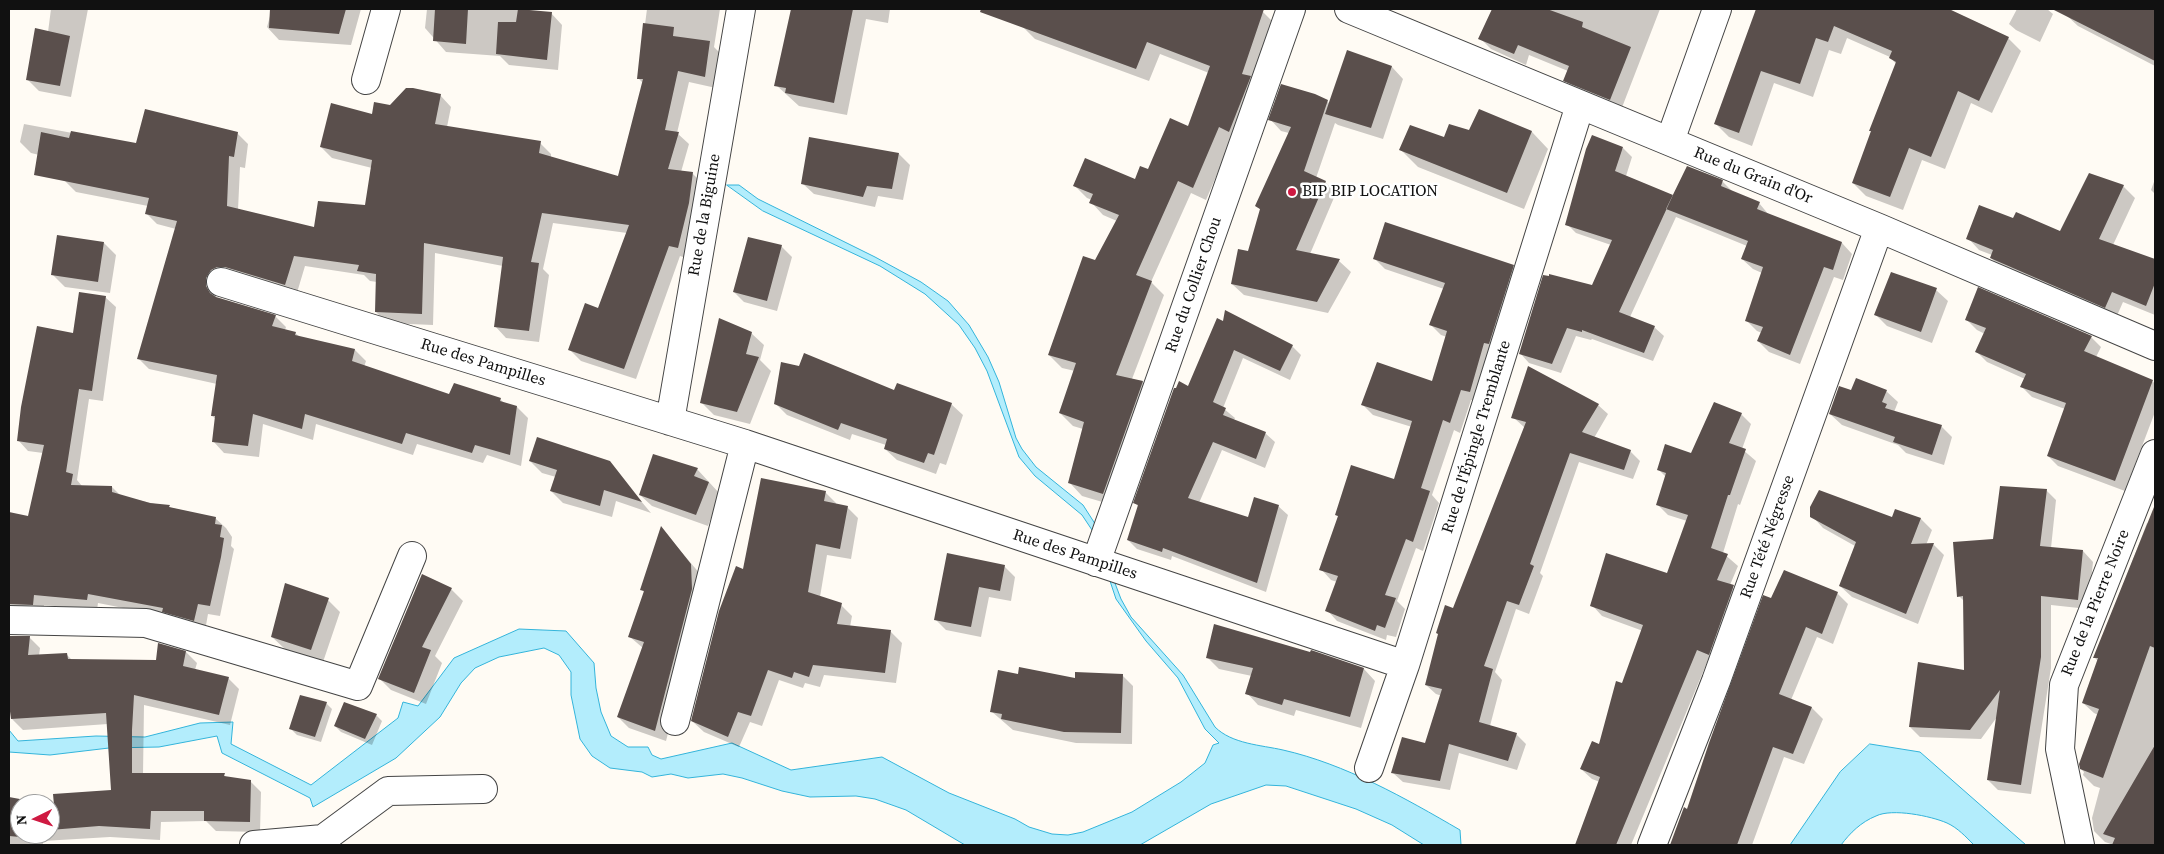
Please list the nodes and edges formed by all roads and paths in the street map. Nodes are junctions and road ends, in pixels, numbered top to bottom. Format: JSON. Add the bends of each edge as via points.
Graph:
{"nodes":[{"id":1,"x":386,"y":9,"type":"edge"},
{"id":2,"x":741,"y":9,"type":"edge"},
{"id":3,"x":1291,"y":9,"type":"edge"},
{"id":4,"x":1349,"y":9,"type":"edge"},
{"id":5,"x":1717,"y":9,"type":"edge"},
{"id":6,"x":366,"y":80,"type":"dead end"},
{"id":7,"x":1580,"y":105,"type":"junction"},
{"id":8,"x":1670,"y":141,"type":"junction"},
{"id":9,"x":1879,"y":228,"type":"junction"},
{"id":10,"x":221,"y":282,"type":"dead end"},
{"id":11,"x":2155,"y":346,"type":"edge"},
{"id":12,"x":670,"y":421,"type":"junction"},
{"id":13,"x":745,"y":444,"type":"junction"},
{"id":14,"x":2155,"y":454,"type":"edge"},
{"id":15,"x":412,"y":556,"type":"dead end"},
{"id":16,"x":1096,"y":562,"type":"junction"},
{"id":17,"x":9,"y":620,"type":"edge"},
{"id":18,"x":1405,"y":665,"type":"junction"},
{"id":19,"x":675,"y":721,"type":"dead end"},
{"id":20,"x":1369,"y":768,"type":"dead end"},
{"id":21,"x":483,"y":789,"type":"dead end"},
{"id":22,"x":254,"y":845,"type":"edge"},
{"id":23,"x":1652,"y":845,"type":"edge"},
{"id":24,"x":2080,"y":845,"type":"edge"}],
"edges":[{"from":1,"to":6,"type":"street"},
{"from":2,"to":12,"type":"street","name":"Rue de la Biguine"},
{"from":3,"to":16,"type":"street","name":"Rue du Collier Chou"},
{"from":4,"to":7,"type":"street","name":"Rue du Grain d'Or"},
{"from":5,"to":8,"type":"street"},
{"from":7,"to":8,"type":"street","name":"Rue du Grain d'Or"},
{"from":7,"to":18,"type":"street","name":"Rue de l'Épingle Tremblante"},
{"from":8,"to":9,"type":"street","name":"Rue du Grain d'Or"},
{"from":9,"to":11,"type":"street","name":"Rue du Grain d'Or"},
{"from":9,"to":23,"type":"street","name":"Rue Tété Négresse","via":[[1716,681]]},
{"from":10,"to":12,"type":"street","name":"Rue des Pampilles"},
{"from":12,"to":13,"type":"street","name":"Rue des Pampilles"},
{"from":13,"to":16,"type":"street","name":"Rue des Pampilles"},
{"from":13,"to":19,"type":"street"},
{"from":14,"to":24,"type":"street","name":"Rue de la Pierre Noire","via":[[2064,685],[2060,749]]},
{"from":15,"to":17,"type":"street","via":[[358,686],[146,623]]},
{"from":16,"to":18,"type":"street","name":"Rue des Pampilles"},
{"from":18,"to":20,"type":"street","name":"Rue de l'Épingle Tremblante"},
{"from":21,"to":22,"type":"street","via":[[388,792],[323,839]]}]}
